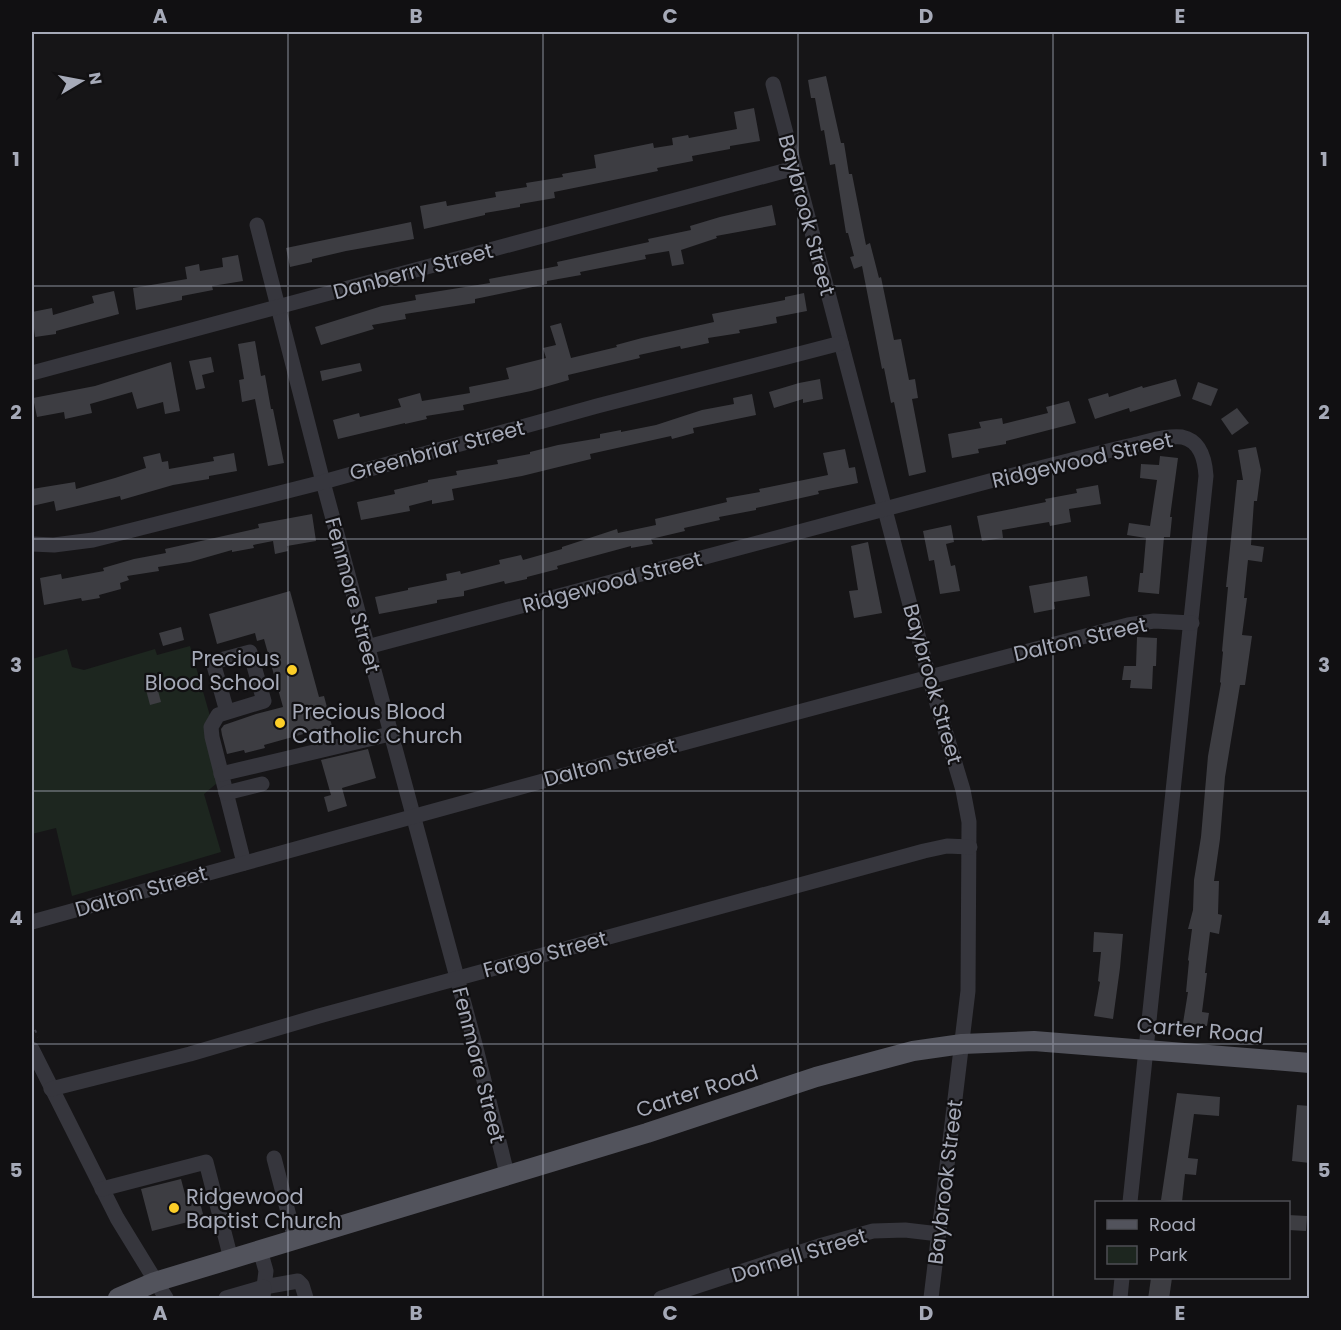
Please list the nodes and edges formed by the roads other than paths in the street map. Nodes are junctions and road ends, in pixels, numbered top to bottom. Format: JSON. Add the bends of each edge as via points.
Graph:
{"nodes":[{"id":1,"x":773,"y":84,"type":"dead end"},
{"id":2,"x":795,"y":168,"type":"junction"},
{"id":3,"x":256,"y":225,"type":"dead end"},
{"id":4,"x":277,"y":307,"type":"junction"},
{"id":5,"x":841,"y":343,"type":"junction"},
{"id":6,"x":32,"y":373,"type":"edge"},
{"id":7,"x":322,"y":482,"type":"junction"},
{"id":8,"x":885,"y":508,"type":"junction"},
{"id":9,"x":32,"y":544,"type":"edge"},
{"id":10,"x":1192,"y":623,"type":"junction"},
{"id":11,"x":367,"y":647,"type":"junction"},
{"id":12,"x":929,"y":677,"type":"junction"},
{"id":13,"x":227,"y":712,"type":"dead end"},
{"id":14,"x":390,"y":734,"type":"junction"},
{"id":15,"x":253,"y":766,"type":"junction"},
{"id":16,"x":221,"y":774,"type":"junction"},
{"id":17,"x":226,"y":793,"type":"junction"},
{"id":18,"x":413,"y":817,"type":"junction"},
{"id":19,"x":970,"y":847,"type":"junction"},
{"id":20,"x":244,"y":863,"type":"junction"},
{"id":21,"x":32,"y":922,"type":"edge"},
{"id":22,"x":456,"y":978,"type":"junction"},
{"id":23,"x":962,"y":1044,"type":"junction"},
{"id":24,"x":32,"y":1049,"type":"edge"},
{"id":25,"x":1146,"y":1050,"type":"junction"},
{"id":26,"x":1310,"y":1063,"type":"edge"},
{"id":27,"x":51,"y":1089,"type":"junction"},
{"id":28,"x":274,"y":1158,"type":"dead end"},
{"id":29,"x":507,"y":1174,"type":"junction"},
{"id":30,"x":102,"y":1189,"type":"junction"},
{"id":31,"x":1130,"y":1201,"type":"edge"},
{"id":32,"x":939,"y":1234,"type":"junction"},
{"id":33,"x":295,"y":1239,"type":"junction"},
{"id":34,"x":260,"y":1250,"type":"junction"},
{"id":35,"x":231,"y":1259,"type":"junction"},
{"id":36,"x":1122,"y":1279,"type":"edge"},
{"id":37,"x":155,"y":1282,"type":"junction"},
{"id":38,"x":264,"y":1293,"type":"edge"},
{"id":39,"x":242,"y":1296,"type":"edge"},
{"id":40,"x":117,"y":1299,"type":"edge"},
{"id":41,"x":166,"y":1299,"type":"edge"},
{"id":42,"x":226,"y":1299,"type":"edge"},
{"id":43,"x":306,"y":1299,"type":"edge"},
{"id":44,"x":661,"y":1299,"type":"edge"},
{"id":45,"x":931,"y":1299,"type":"edge"},
{"id":46,"x":1120,"y":1299,"type":"edge"}],
"edges":[{"from":1,"to":2,"type":"street","name":"Baybrook Street"},
{"from":2,"to":4,"type":"street","name":"Danberry Street"},
{"from":2,"to":5,"type":"street","name":"Baybrook Street"},
{"from":3,"to":4,"type":"street","name":"Fenmore Street"},
{"from":4,"to":6,"type":"street","name":"Danberry Street"},
{"from":4,"to":7,"type":"street","name":"Fenmore Street"},
{"from":5,"to":7,"type":"street","name":"Greenbriar Street"},
{"from":5,"to":8,"type":"street","name":"Baybrook Street"},
{"from":7,"to":9,"type":"street","name":"Greenbriar Street","via":[[93,540]]},
{"from":7,"to":11,"type":"street","name":"Fenmore Street"},
{"from":8,"to":10,"type":"street","name":"Ridgewood Street","via":[[1112,449],[1184,438],[1200,451],[1206,476]]},
{"from":8,"to":11,"type":"street","name":"Ridgewood Street"},
{"from":8,"to":12,"type":"street","name":"Baybrook Street"},
{"from":10,"to":12,"type":"street","name":"Dalton Street","via":[[1154,621],[1128,625]]},
{"from":10,"to":25,"type":"street","name":"Ridgewood Street"},
{"from":11,"to":14,"type":"street","name":"Fenmore Street"},
{"from":12,"to":18,"type":"street","name":"Dalton Street"},
{"from":12,"to":19,"type":"street","name":"Baybrook Street","via":[[963,790]]},
{"from":13,"to":16,"type":"street","via":[[218,714],[211,727]]},
{"from":14,"to":15,"type":"street"},
{"from":14,"to":18,"type":"street","name":"Fenmore Street"},
{"from":15,"to":16,"type":"street"},
{"from":15,"to":17,"type":"street","via":[[260,785]]},
{"from":16,"to":17,"type":"street"},
{"from":17,"to":20,"type":"street"},
{"from":18,"to":20,"type":"street","name":"Dalton Street"},
{"from":18,"to":22,"type":"street","name":"Fenmore Street"},
{"from":19,"to":22,"type":"street","name":"Fargo Street","via":[[924,851]]},
{"from":19,"to":23,"type":"street","name":"Baybrook Street","via":[[968,991]]},
{"from":20,"to":21,"type":"street","name":"Dalton Street"},
{"from":22,"to":27,"type":"street","name":"Fargo Street"},
{"from":22,"to":29,"type":"street","name":"Fenmore Street"},
{"from":23,"to":25,"type":"main road","name":"Carter Road","via":[[1026,1041]]},
{"from":23,"to":29,"type":"main road","name":"Carter Road","via":[[913,1051],[816,1077]]},
{"from":23,"to":32,"type":"street","name":"Baybrook Street"},
{"from":24,"to":27,"type":"street"},
{"from":25,"to":26,"type":"main road","name":"Carter Road"},
{"from":25,"to":31,"type":"street","name":"Ridgewood Street"},
{"from":27,"to":30,"type":"street"},
{"from":28,"to":33,"type":"street"},
{"from":29,"to":33,"type":"main road","name":"Carter Road"},
{"from":30,"to":35,"type":"street","via":[[206,1162]]},
{"from":30,"to":37,"type":"street"},
{"from":32,"to":44,"type":"street","name":"Dornell Street","via":[[873,1231]]},
{"from":32,"to":45,"type":"street","name":"Baybrook Street"},
{"from":33,"to":34,"type":"main road","name":"Carter Road"},
{"from":34,"to":35,"type":"main road","name":"Carter Road"},
{"from":34,"to":38,"type":"street","via":[[266,1271]]},
{"from":35,"to":37,"type":"main road","name":"Carter Road"},
{"from":36,"to":46,"type":"street"},
{"from":37,"to":40,"type":"main road","name":"Carter Road"},
{"from":37,"to":41,"type":"street"},
{"from":38,"to":39,"type":"street"},
{"from":38,"to":43,"type":"street","via":[[298,1281]]},
{"from":39,"to":42,"type":"street"}]}
